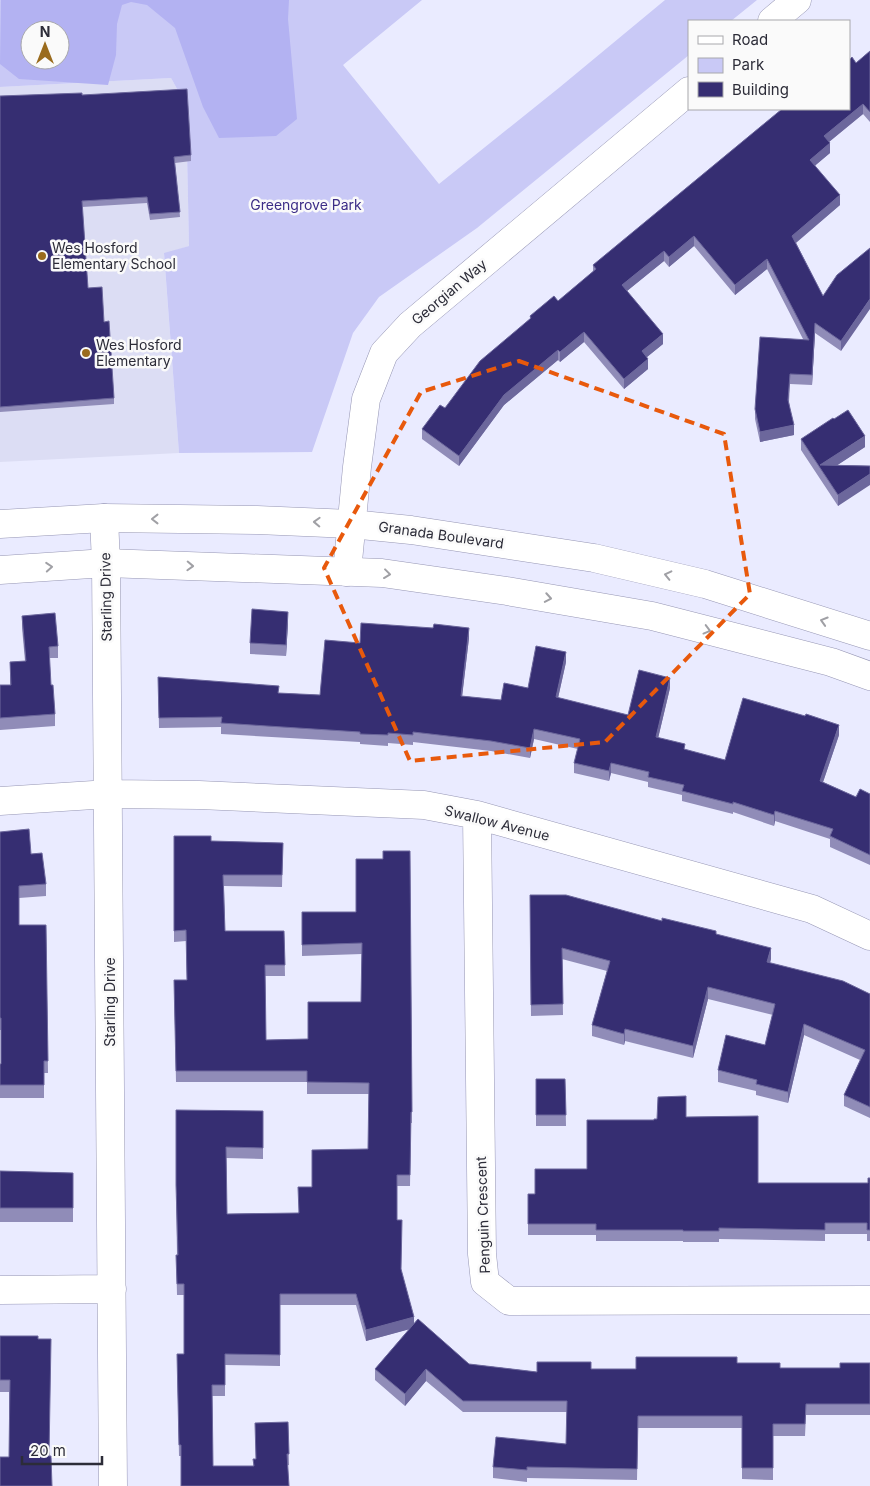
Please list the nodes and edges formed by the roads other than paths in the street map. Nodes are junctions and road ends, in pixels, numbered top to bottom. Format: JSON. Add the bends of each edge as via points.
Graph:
{"nodes":[{"id":1,"x":797,"y":0,"type":"edge"},
{"id":2,"x":773,"y":20,"type":"edge"},
{"id":3,"x":688,"y":92,"type":"edge"},
{"id":4,"x":104,"y":518,"type":"junction"},
{"id":5,"x":0,"y":524,"type":"edge"},
{"id":6,"x":351,"y":524,"type":"junction"},
{"id":7,"x":106,"y":563,"type":"junction"},
{"id":8,"x":0,"y":570,"type":"edge"},
{"id":9,"x":347,"y":572,"type":"junction"},
{"id":10,"x":870,"y":636,"type":"edge"},
{"id":11,"x":870,"y":676,"type":"edge"},
{"id":12,"x":108,"y":794,"type":"junction"},
{"id":13,"x":0,"y":801,"type":"edge"},
{"id":14,"x":477,"y":816,"type":"junction"},
{"id":15,"x":870,"y":936,"type":"edge"},
{"id":16,"x":112,"y":1289,"type":"junction"},
{"id":17,"x":0,"y":1290,"type":"edge"},
{"id":18,"x":870,"y":1300,"type":"edge"},
{"id":19,"x":113,"y":1486,"type":"edge"}],
"edges":[{"from":1,"to":2,"type":"street"},
{"from":3,"to":6,"type":"street","name":"Georgian Way","via":[[410,325],[384,353],[366,399]]},
{"from":4,"to":5,"type":"street","name":"Granada Boulevard"},
{"from":6,"to":4,"type":"street","name":"Granada Boulevard","one_way":true},
{"from":4,"to":7,"type":"street","name":"Starling Drive"},
{"from":6,"to":9,"type":"street","name":"Georgian Way"},
{"from":10,"to":6,"type":"street","name":"Granada Boulevard","one_way":true,"via":[[705,584],[594,558]]},
{"from":8,"to":7,"type":"street","one_way":true},
{"from":7,"to":9,"type":"street","one_way":true},
{"from":7,"to":12,"type":"street","name":"Starling Drive"},
{"from":9,"to":11,"type":"street","one_way":true,"via":[[382,573],[497,589],[652,616],[831,662]]},
{"from":12,"to":13,"type":"street","name":"Swallow Avenue"},
{"from":12,"to":14,"type":"street","name":"Swallow Avenue","via":[[424,805]]},
{"from":12,"to":16,"type":"street","name":"Starling Drive"},
{"from":14,"to":15,"type":"street","name":"Swallow Avenue","via":[[812,909]]},
{"from":14,"to":18,"type":"street","name":"Penguin Crescent","via":[[482,1254],[485,1282],[509,1301]]},
{"from":16,"to":17,"type":"street"},
{"from":16,"to":19,"type":"street","name":"Starling Drive"}]}
